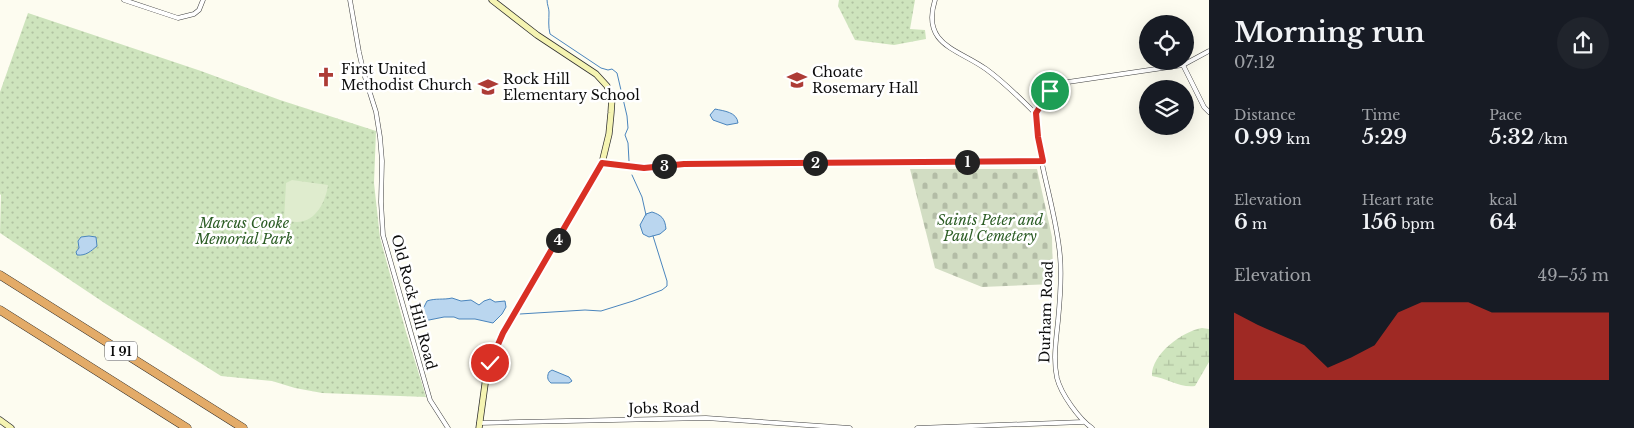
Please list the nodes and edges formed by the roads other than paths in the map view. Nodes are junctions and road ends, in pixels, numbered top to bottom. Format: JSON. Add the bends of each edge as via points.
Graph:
{"nodes":[{"id":1,"x":124,"y":0,"type":"edge"},
{"id":2,"x":203,"y":0,"type":"edge"},
{"id":3,"x":350,"y":0,"type":"edge"},
{"id":4,"x":492,"y":0,"type":"edge"},
{"id":5,"x":936,"y":0,"type":"edge"},
{"id":6,"x":1209,"y":51,"type":"edge"},
{"id":7,"x":1194,"y":59,"type":"edge"},
{"id":8,"x":1149,"y":70,"type":"edge"},
{"id":9,"x":1186,"y":70,"type":"edge"},
{"id":10,"x":1209,"y":112,"type":"edge"},
{"id":11,"x":1036,"y":113,"type":"junction"},
{"id":12,"x":1043,"y":161,"type":"junction"},
{"id":13,"x":602,"y":163,"type":"junction"},
{"id":14,"x":0,"y":275,"type":"edge"},
{"id":15,"x":0,"y":310,"type":"edge"},
{"id":16,"x":0,"y":420,"type":"edge"},
{"id":17,"x":1083,"y":422,"type":"junction"},
{"id":18,"x":479,"y":426,"type":"edge"},
{"id":19,"x":11,"y":428,"type":"edge"},
{"id":20,"x":187,"y":428,"type":"edge"},
{"id":21,"x":243,"y":428,"type":"edge"},
{"id":22,"x":448,"y":428,"type":"edge"},
{"id":23,"x":850,"y":428,"type":"edge"},
{"id":24,"x":917,"y":428,"type":"edge"},
{"id":25,"x":1092,"y":428,"type":"edge"}],
"edges":[{"from":1,"to":2,"type":"street","via":[[178,18],[194,14]]},
{"from":3,"to":22,"type":"street","name":"Old Rock Hill Road","via":[[380,137],[383,235],[430,400]]},
{"from":4,"to":13,"type":"main road","via":[[608,86],[612,98],[611,113]]},
{"from":5,"to":11,"type":"street","via":[[932,23],[942,42],[985,68]]},
{"from":6,"to":7,"type":"street"},
{"from":8,"to":11,"type":"street","via":[[1068,82],[1050,91]]},
{"from":9,"to":10,"type":"street"},
{"from":11,"to":12,"type":"street","name":"Durham Road"},
{"from":12,"to":13,"type":"street","via":[[684,164],[644,168]]},
{"from":12,"to":17,"type":"street","name":"Durham Road","via":[[1061,259],[1055,352],[1058,379]]},
{"from":13,"to":18,"type":"main road","via":[[498,343],[486,377]]},
{"from":14,"to":21,"type":"highway","number":"I 91"},
{"from":15,"to":20,"type":"highway","number":"I 91"},
{"from":16,"to":19,"type":"main road"},
{"from":17,"to":24,"type":"street"},
{"from":17,"to":25,"type":"street","name":"Durham Road"},
{"from":18,"to":23,"type":"street","name":"Jobs Road","via":[[706,418]]}]}
